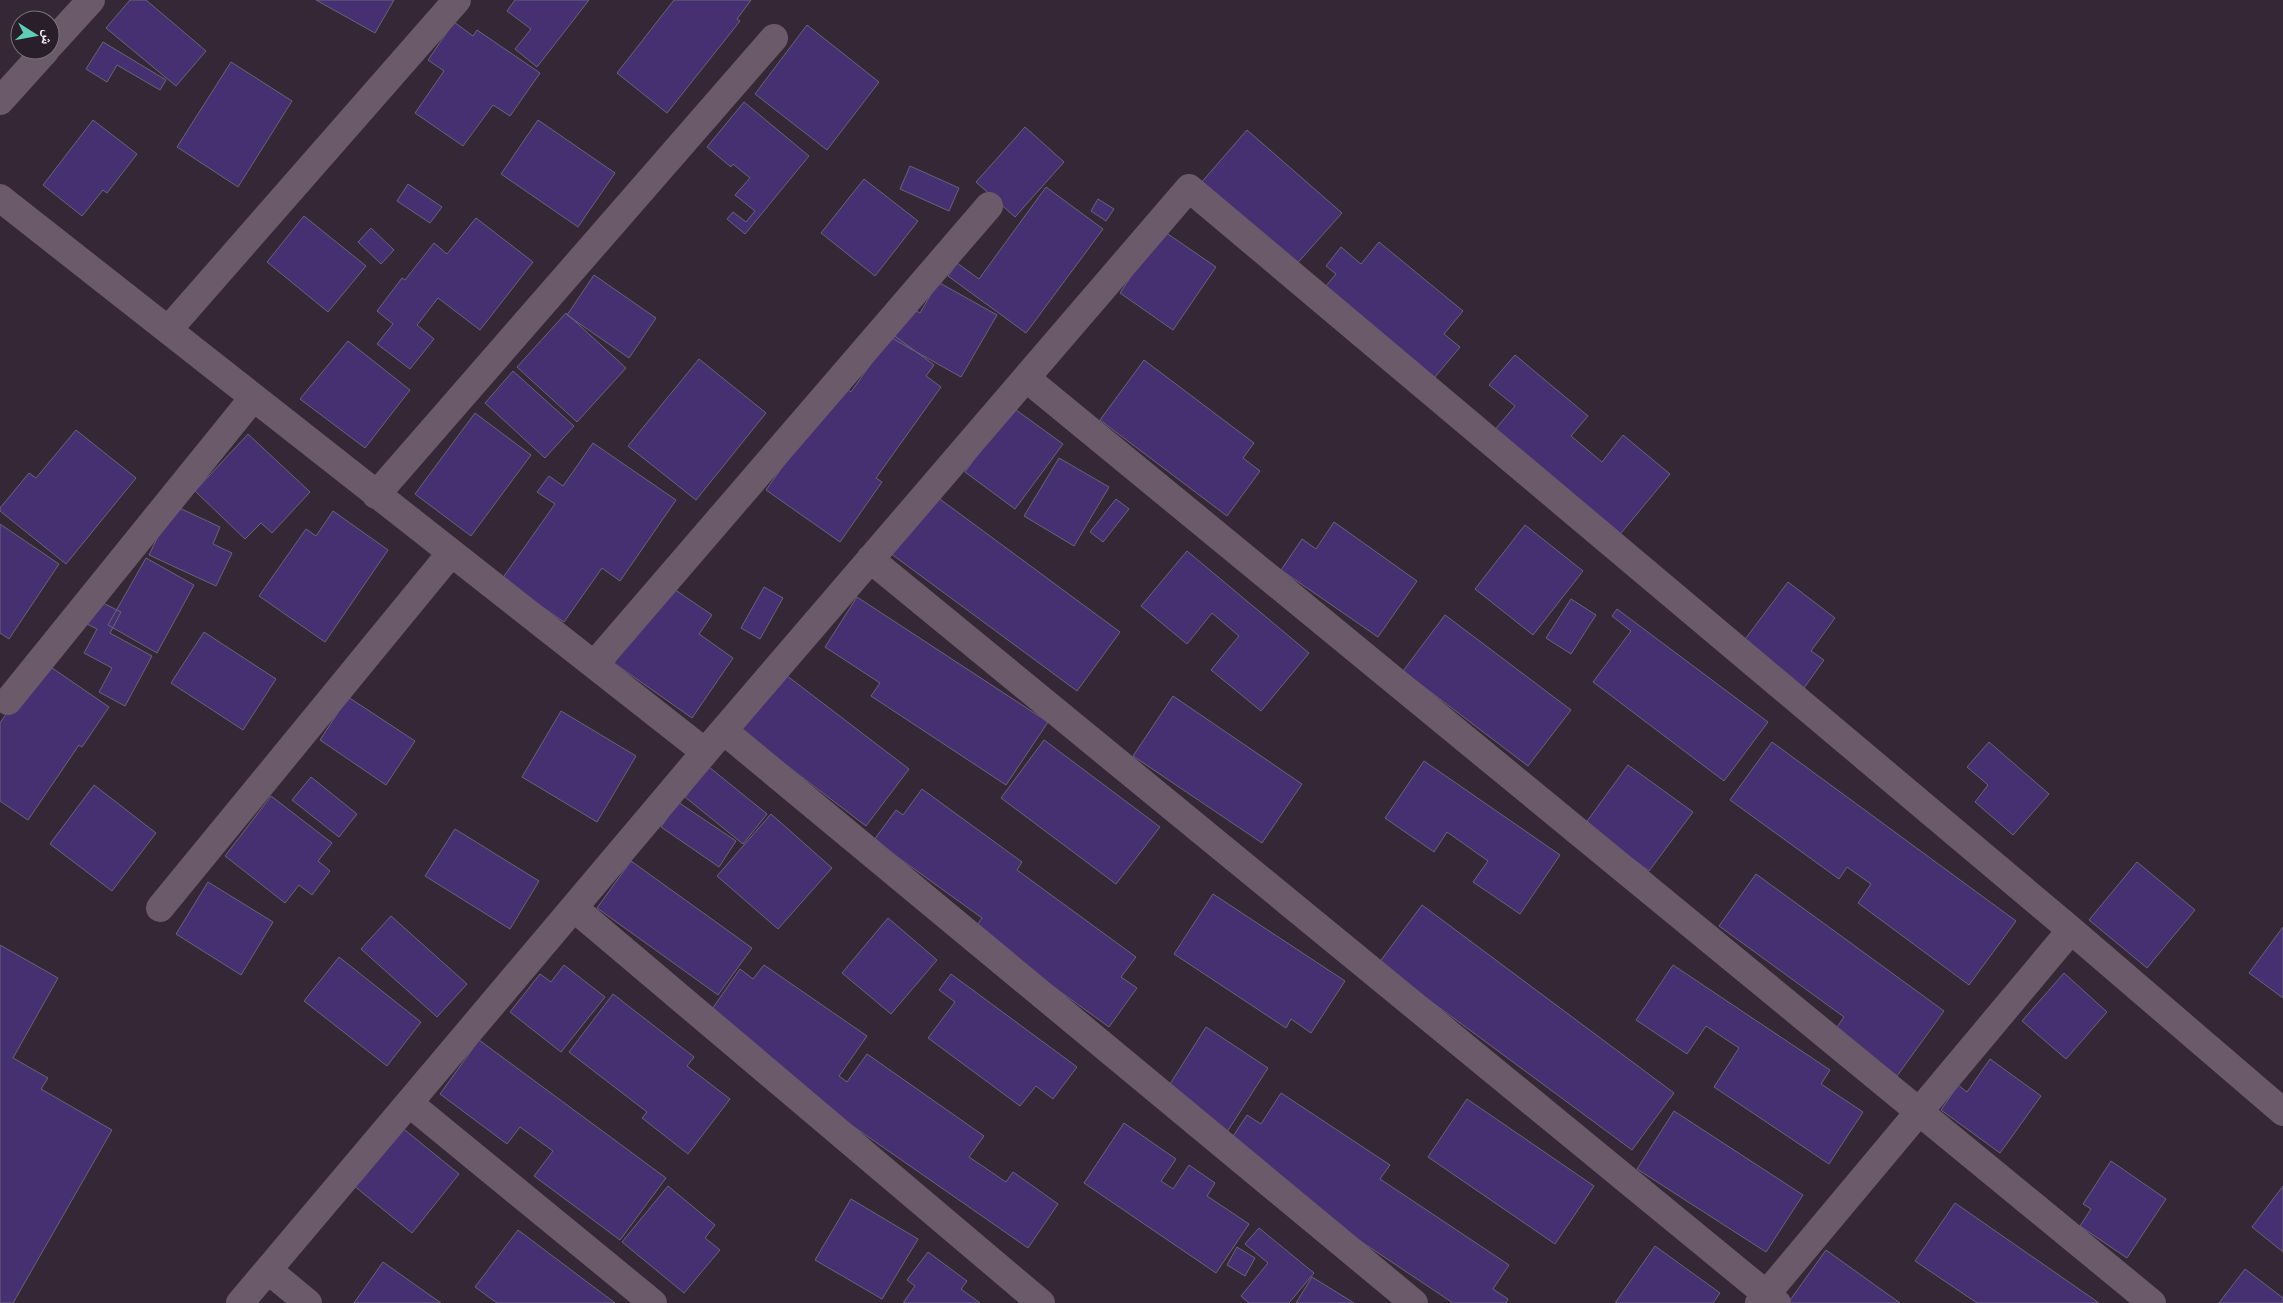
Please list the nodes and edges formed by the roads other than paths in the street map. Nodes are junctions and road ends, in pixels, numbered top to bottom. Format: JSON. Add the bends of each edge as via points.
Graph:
{"nodes":[{"id":1,"x":91,"y":0,"type":"edge"},
{"id":2,"x":457,"y":0,"type":"edge"},
{"id":3,"x":60,"y":34,"type":"edge"},
{"id":4,"x":774,"y":38,"type":"dead end"},
{"id":5,"x":37,"y":60,"type":"edge"},
{"id":6,"x":0,"y":101,"type":"edge"},
{"id":7,"x":0,"y":198,"type":"edge"},
{"id":8,"x":989,"y":206,"type":"dead end"},
{"id":9,"x":168,"y":330,"type":"junction"},
{"id":10,"x":1026,"y":378,"type":"junction"},
{"id":11,"x":253,"y":398,"type":"junction"},
{"id":12,"x":376,"y":495,"type":"junction"},
{"id":13,"x":451,"y":553,"type":"junction"},
{"id":14,"x":870,"y":559,"type":"junction"},
{"id":15,"x":594,"y":665,"type":"junction"},
{"id":16,"x":8,"y":700,"type":"dead end"},
{"id":17,"x":724,"y":731,"type":"junction"},
{"id":18,"x":705,"y":752,"type":"junction"},
{"id":19,"x":160,"y":908,"type":"dead end"},
{"id":20,"x":574,"y":908,"type":"junction"},
{"id":21,"x":2071,"y":930,"type":"junction"},
{"id":22,"x":409,"y":1103,"type":"junction"},
{"id":23,"x":1919,"y":1112,"type":"junction"},
{"id":24,"x":2283,"y":1112,"type":"edge"},
{"id":25,"x":268,"y":1270,"type":"junction"},
{"id":26,"x":1767,"y":1300,"type":"edge"},
{"id":27,"x":240,"y":1303,"type":"edge"},
{"id":28,"x":308,"y":1303,"type":"edge"},
{"id":29,"x":653,"y":1303,"type":"edge"},
{"id":30,"x":1041,"y":1303,"type":"edge"},
{"id":31,"x":1414,"y":1303,"type":"edge"},
{"id":32,"x":2152,"y":1303,"type":"edge"}],
"edges":[{"from":1,"to":3,"type":"street"},
{"from":2,"to":9,"type":"street"},
{"from":4,"to":12,"type":"street"},
{"from":5,"to":6,"type":"street"},
{"from":7,"to":9,"type":"street"},
{"from":8,"to":15,"type":"street"},
{"from":9,"to":11,"type":"street"},
{"from":10,"to":14,"type":"street"},
{"from":10,"to":21,"type":"street","via":[[1188,188]]},
{"from":10,"to":23,"type":"street"},
{"from":11,"to":12,"type":"street"},
{"from":11,"to":16,"type":"street"},
{"from":12,"to":13,"type":"street"},
{"from":13,"to":15,"type":"street"},
{"from":13,"to":19,"type":"street"},
{"from":14,"to":17,"type":"street"},
{"from":14,"to":26,"type":"street"},
{"from":15,"to":18,"type":"street"},
{"from":17,"to":18,"type":"street"},
{"from":17,"to":31,"type":"street"},
{"from":18,"to":20,"type":"street"},
{"from":20,"to":22,"type":"street"},
{"from":20,"to":30,"type":"street"},
{"from":21,"to":23,"type":"street"},
{"from":21,"to":24,"type":"street"},
{"from":22,"to":25,"type":"street"},
{"from":22,"to":29,"type":"street"},
{"from":23,"to":26,"type":"street"},
{"from":23,"to":32,"type":"street"},
{"from":25,"to":27,"type":"street"},
{"from":25,"to":28,"type":"street"}]}
